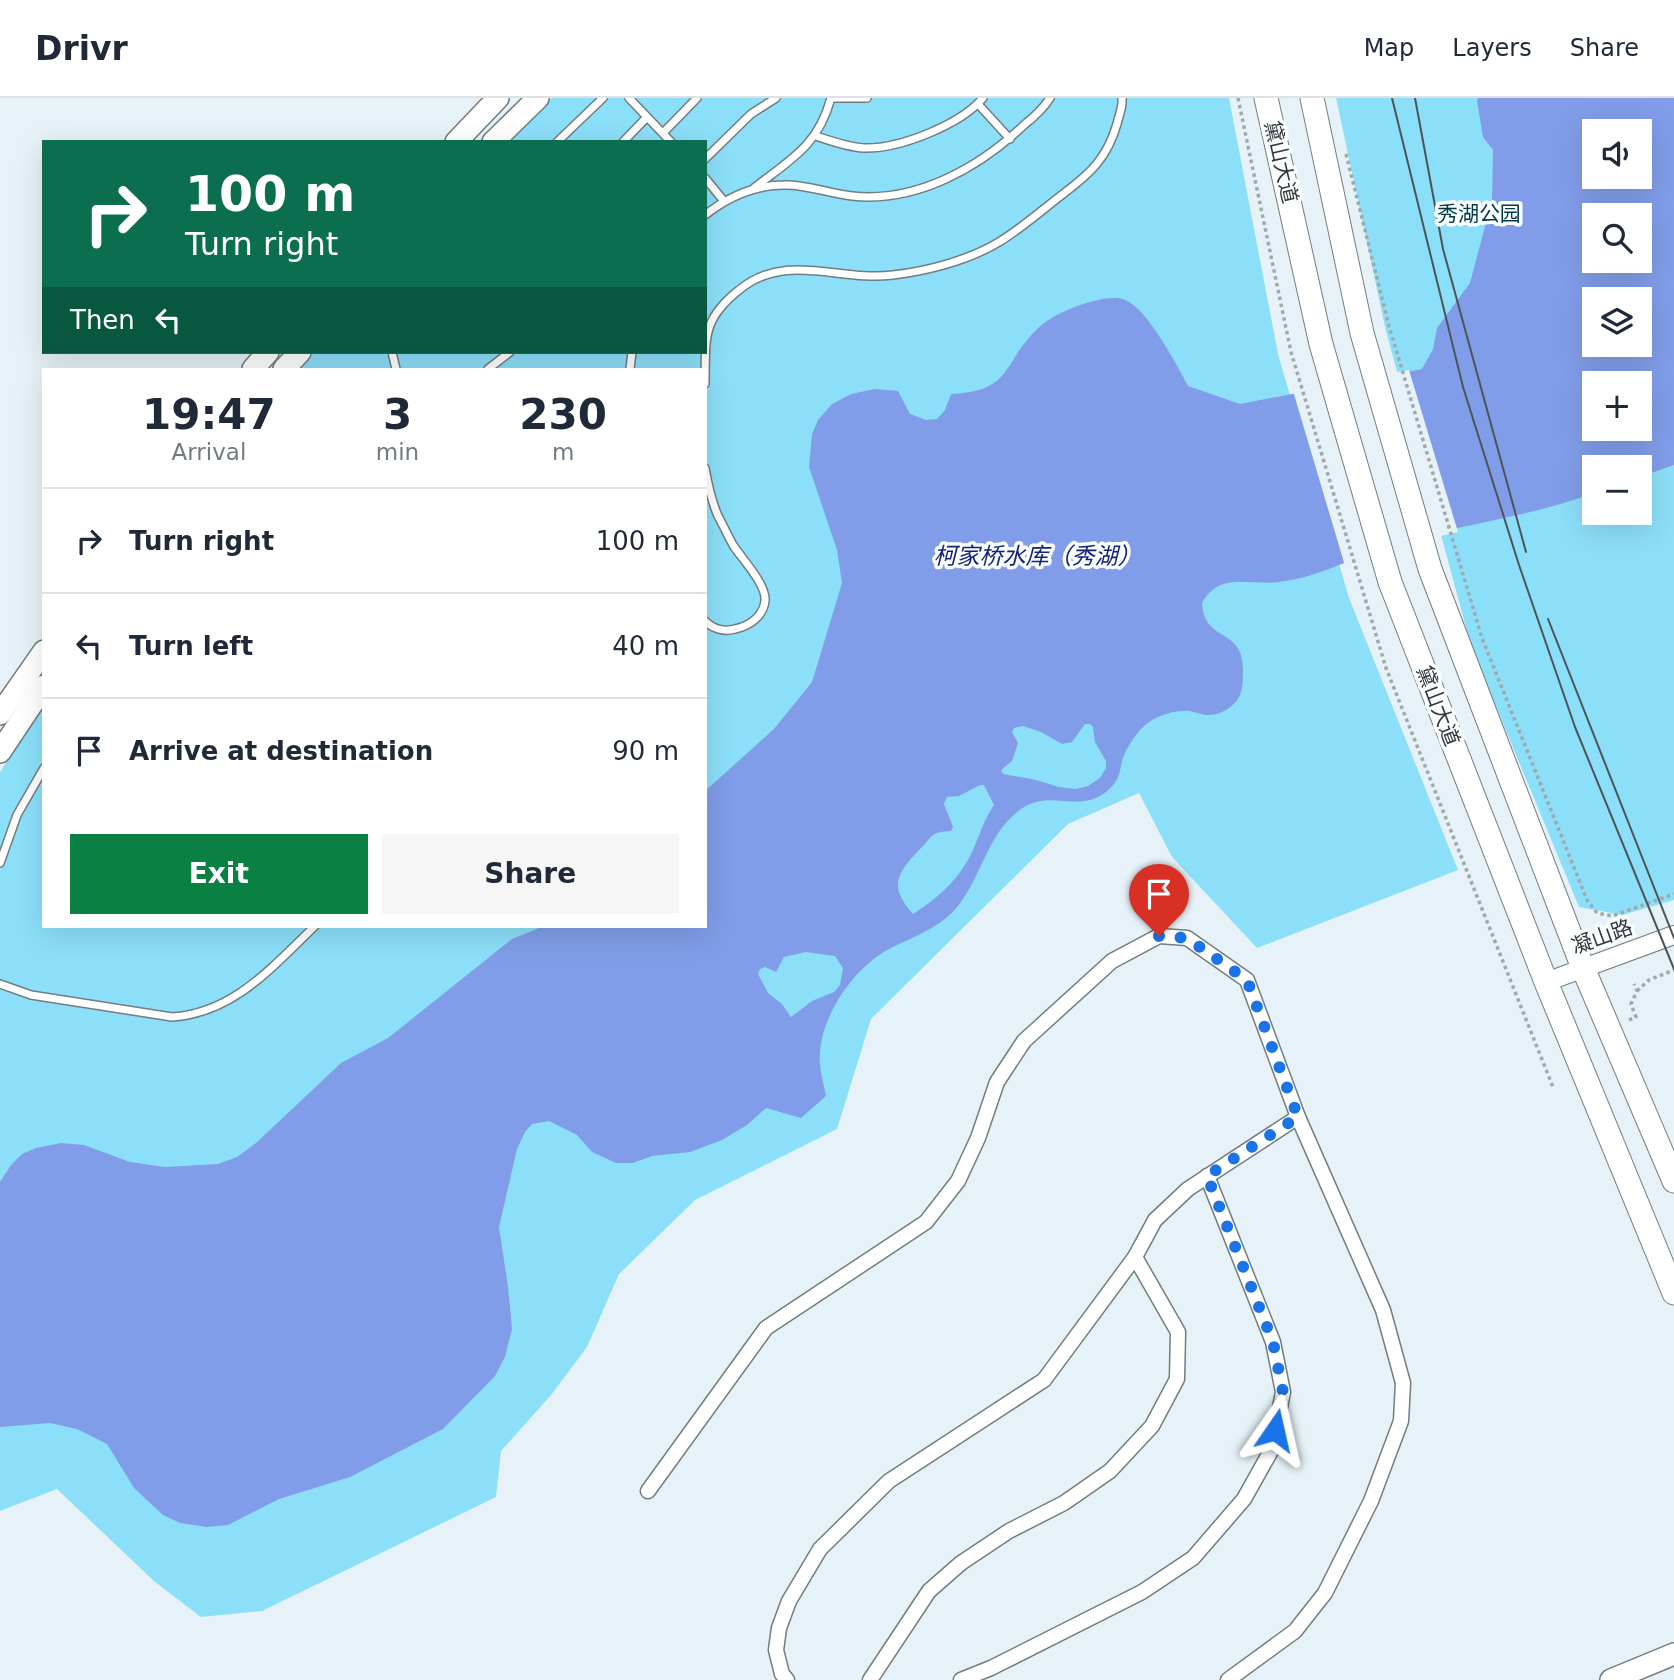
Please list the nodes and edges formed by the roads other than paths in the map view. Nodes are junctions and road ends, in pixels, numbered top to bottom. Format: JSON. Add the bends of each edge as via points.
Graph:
{"nodes":[{"id":1,"x":498,"y":98,"type":"edge"},
{"id":2,"x":538,"y":98,"type":"edge"},
{"id":3,"x":603,"y":98,"type":"edge"},
{"id":4,"x":629,"y":98,"type":"edge"},
{"id":5,"x":696,"y":98,"type":"edge"},
{"id":6,"x":776,"y":98,"type":"edge"},
{"id":7,"x":831,"y":98,"type":"edge"},
{"id":8,"x":867,"y":98,"type":"edge"},
{"id":9,"x":1050,"y":98,"type":"edge"},
{"id":10,"x":1122,"y":98,"type":"edge"},
{"id":11,"x":1266,"y":98,"type":"edge"},
{"id":12,"x":1312,"y":98,"type":"edge"},
{"id":13,"x":980,"y":101,"type":"edge"},
{"id":14,"x":647,"y":117,"type":"junction"},
{"id":15,"x":663,"y":133,"type":"junction"},
{"id":16,"x":816,"y":136,"type":"junction"},
{"id":17,"x":1010,"y":139,"type":"junction"},
{"id":18,"x":458,"y":140,"type":"edge"},
{"id":19,"x":495,"y":140,"type":"edge"},
{"id":20,"x":559,"y":140,"type":"edge"},
{"id":21,"x":625,"y":140,"type":"edge"},
{"id":22,"x":669,"y":140,"type":"edge"},
{"id":23,"x":707,"y":157,"type":"edge"},
{"id":24,"x":707,"y":181,"type":"edge"},
{"id":25,"x":752,"y":190,"type":"junction"},
{"id":26,"x":723,"y":201,"type":"junction"},
{"id":27,"x":707,"y":213,"type":"edge"},
{"id":28,"x":707,"y":330,"type":"edge"},
{"id":29,"x":266,"y":354,"type":"edge"},
{"id":30,"x":298,"y":354,"type":"edge"},
{"id":31,"x":507,"y":354,"type":"edge"},
{"id":32,"x":254,"y":368,"type":"edge"},
{"id":33,"x":285,"y":368,"type":"edge"},
{"id":34,"x":489,"y":368,"type":"edge"},
{"id":35,"x":707,"y":482,"type":"edge"},
{"id":36,"x":707,"y":623,"type":"edge"},
{"id":37,"x":42,"y":654,"type":"edge"},
{"id":38,"x":42,"y":689,"type":"edge"},
{"id":39,"x":0,"y":714,"type":"edge"},
{"id":40,"x":0,"y":752,"type":"edge"},
{"id":41,"x":42,"y":771,"type":"edge"},
{"id":42,"x":2,"y":848,"type":"edge"},
{"id":43,"x":0,"y":863,"type":"edge"},
{"id":44,"x":314,"y":928,"type":"edge"},
{"id":45,"x":1674,"y":935,"type":"edge"},
{"id":46,"x":1583,"y":968,"type":"junction"},
{"id":47,"x":1546,"y":982,"type":"junction"},
{"id":48,"x":0,"y":984,"type":"edge"},
{"id":49,"x":1298,"y":1117,"type":"junction"},
{"id":50,"x":1207,"y":1176,"type":"junction"},
{"id":51,"x":1674,"y":1181,"type":"edge"},
{"id":52,"x":1135,"y":1257,"type":"junction"},
{"id":53,"x":1674,"y":1293,"type":"edge"},
{"id":54,"x":648,"y":1491,"type":"dead end"},
{"id":55,"x":1674,"y":1654,"type":"edge"},
{"id":56,"x":787,"y":1680,"type":"edge"},
{"id":57,"x":870,"y":1680,"type":"edge"},
{"id":58,"x":961,"y":1680,"type":"edge"},
{"id":59,"x":1228,"y":1680,"type":"edge"},
{"id":60,"x":1611,"y":1680,"type":"edge"}],
"edges":[{"from":1,"to":18,"type":"main road"},
{"from":2,"to":19,"type":"main road"},
{"from":3,"to":20,"type":"lane"},
{"from":4,"to":14,"type":"lane"},
{"from":5,"to":15,"type":"lane"},
{"from":6,"to":23,"type":"lane","via":[[743,120]]},
{"from":7,"to":8,"type":"lane"},
{"from":7,"to":16,"type":"lane"},
{"from":9,"to":17,"type":"lane"},
{"from":10,"to":28,"type":"lane","via":[[1104,157],[1084,178],[998,243],[931,268],[891,276],[779,269],[753,278],[720,304]]},
{"from":11,"to":47,"type":"main road","name":"黛山大道","via":[[1321,344],[1390,582]]},
{"from":12,"to":46,"type":"main road","name":"黛山大道","via":[[1362,333],[1430,569]]},
{"from":13,"to":16,"type":"lane","via":[[938,129],[901,142],[864,148]]},
{"from":13,"to":17,"type":"lane"},
{"from":14,"to":15,"type":"lane"},
{"from":14,"to":21,"type":"lane"},
{"from":15,"to":22,"type":"lane"},
{"from":16,"to":25,"type":"lane"},
{"from":17,"to":25,"type":"lane","via":[[946,179],[900,194],[853,197],[785,184]]},
{"from":24,"to":26,"type":"lane"},
{"from":25,"to":26,"type":"lane"},
{"from":26,"to":27,"type":"lane"},
{"from":29,"to":32,"type":"main road"},
{"from":30,"to":33,"type":"main road"},
{"from":31,"to":34,"type":"lane"},
{"from":35,"to":36,"type":"lane","via":[[732,543],[761,584],[766,600],[760,615],[745,627],[730,630]]},
{"from":37,"to":39,"type":"main road"},
{"from":38,"to":40,"type":"main road"},
{"from":41,"to":42,"type":"lane"},
{"from":42,"to":43,"type":"lane"},
{"from":44,"to":48,"type":"lane","via":[[248,989],[192,1016],[172,1017],[32,995]]},
{"from":45,"to":46,"type":"street","name":"凝山路"},
{"from":46,"to":47,"type":"street","name":"凝山路"},
{"from":46,"to":51,"type":"main road","name":"黛山大道"},
{"from":47,"to":53,"type":"main road","name":"黛山大道"},
{"from":49,"to":50,"type":"street"},
{"from":49,"to":54,"type":"street","via":[[1247,980],[1187,938],[1159,936],[1112,961],[1024,1041],[997,1082],[958,1181],[926,1222],[766,1328]]},
{"from":49,"to":59,"type":"street","via":[[1383,1310],[1403,1383],[1401,1421],[1371,1501],[1325,1593],[1295,1631]]},
{"from":50,"to":52,"type":"street","via":[[1155,1220]]},
{"from":50,"to":58,"type":"street","via":[[1273,1342],[1283,1392],[1272,1449],[1244,1499],[1193,1558],[1142,1592]]},
{"from":52,"to":56,"type":"street","via":[[1044,1380],[888,1481],[820,1549],[789,1601],[779,1628],[775,1650]]},
{"from":52,"to":57,"type":"street","via":[[1178,1332],[1177,1380],[1152,1426],[1110,1471],[1064,1503],[1009,1531],[929,1591]]},
{"from":55,"to":60,"type":"main road"}]}
